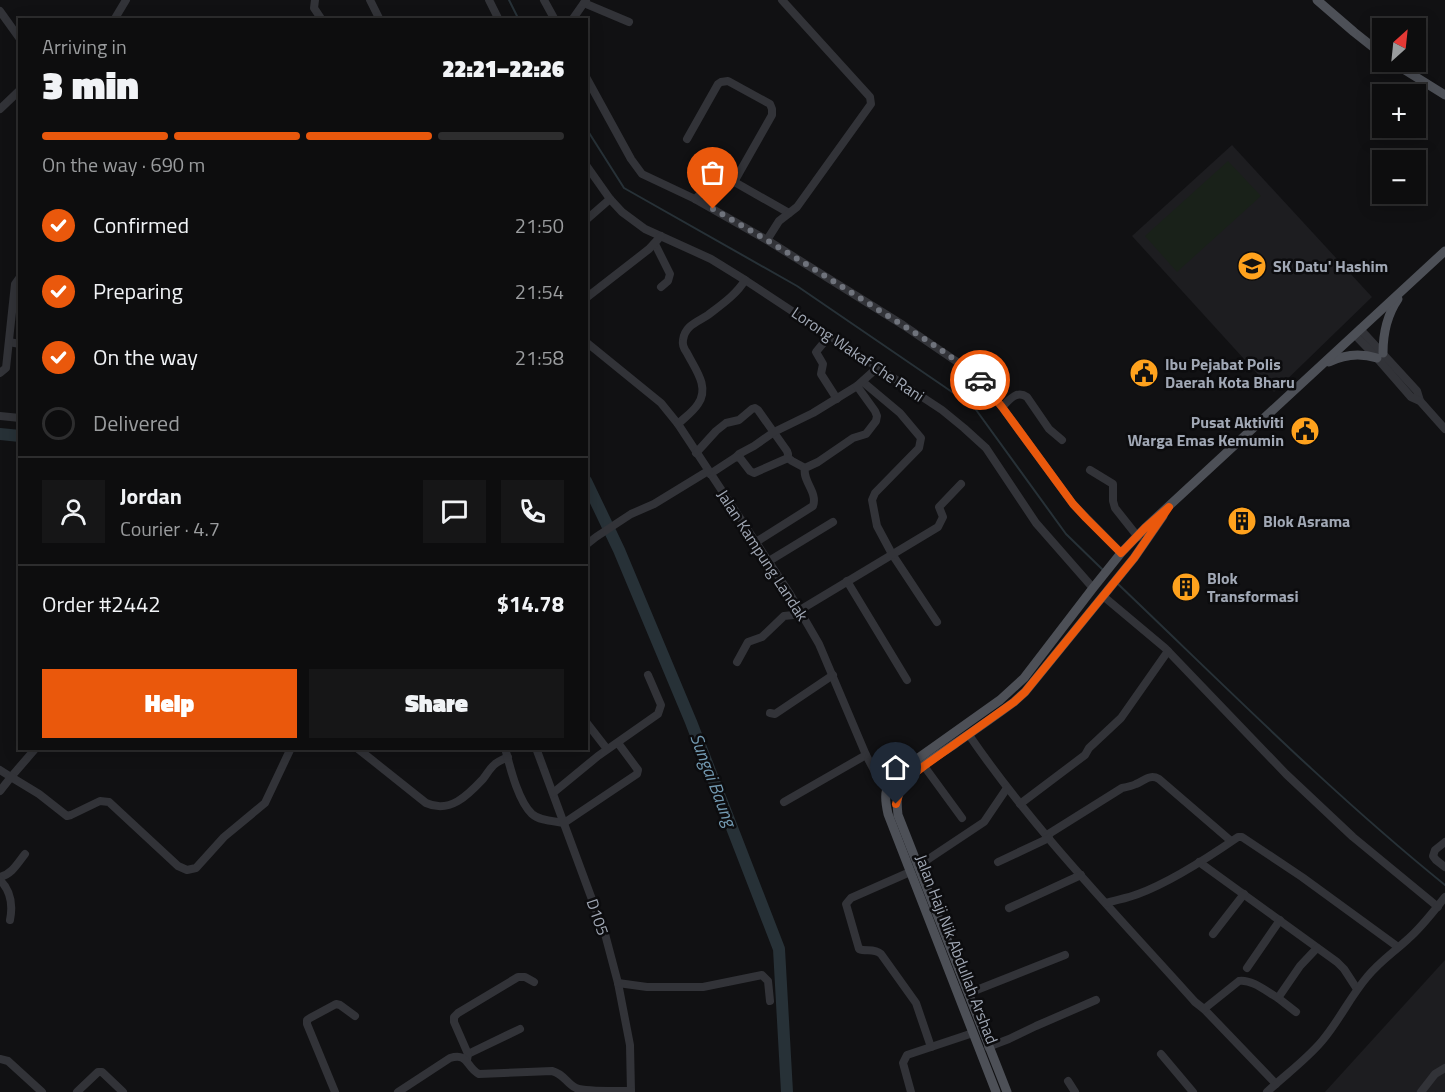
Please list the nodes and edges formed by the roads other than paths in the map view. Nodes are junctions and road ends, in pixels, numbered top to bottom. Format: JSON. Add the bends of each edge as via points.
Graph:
{"nodes":[{"id":1,"x":126,"y":0,"type":"edge"},
{"id":2,"x":315,"y":0,"type":"edge"},
{"id":3,"x":370,"y":0,"type":"edge"},
{"id":4,"x":489,"y":0,"type":"edge"},
{"id":5,"x":544,"y":0,"type":"edge"},
{"id":6,"x":783,"y":0,"type":"edge"},
{"id":7,"x":1317,"y":0,"type":"edge"},
{"id":8,"x":585,"y":1,"type":"edge"},
{"id":9,"x":0,"y":11,"type":"edge"},
{"id":10,"x":115,"y":18,"type":"edge"},
{"id":11,"x":320,"y":18,"type":"edge"},
{"id":12,"x":379,"y":18,"type":"edge"},
{"id":13,"x":498,"y":18,"type":"edge"},
{"id":14,"x":554,"y":18,"type":"edge"},
{"id":15,"x":573,"y":18,"type":"edge"},
{"id":16,"x":629,"y":22,"type":"dead end"},
{"id":17,"x":18,"y":36,"type":"edge"},
{"id":18,"x":1372,"y":46,"type":"edge"},
{"id":19,"x":1408,"y":72,"type":"edge"},
{"id":20,"x":588,"y":81,"type":"edge"},
{"id":21,"x":18,"y":92,"type":"edge"},
{"id":22,"x":1443,"y":94,"type":"edge"},
{"id":23,"x":0,"y":109,"type":"edge"},
{"id":24,"x":687,"y":139,"type":"dead end"},
{"id":25,"x":588,"y":168,"type":"edge"},
{"id":26,"x":734,"y":182,"type":"junction"},
{"id":27,"x":695,"y":199,"type":"junction"},
{"id":28,"x":610,"y":200,"type":"junction"},
{"id":29,"x":789,"y":213,"type":"junction"},
{"id":30,"x":588,"y":218,"type":"edge"},
{"id":31,"x":661,"y":236,"type":"junction"},
{"id":32,"x":767,"y":240,"type":"junction"},
{"id":33,"x":655,"y":244,"type":"junction"},
{"id":34,"x":1445,"y":251,"type":"edge"},
{"id":35,"x":18,"y":280,"type":"edge"},
{"id":36,"x":745,"y":280,"type":"junction"},
{"id":37,"x":1411,"y":283,"type":"junction"},
{"id":38,"x":661,"y":287,"type":"dead end"},
{"id":39,"x":588,"y":296,"type":"edge"},
{"id":40,"x":1358,"y":332,"type":"junction"},
{"id":41,"x":830,"y":335,"type":"junction"},
{"id":42,"x":9,"y":342,"type":"junction"},
{"id":43,"x":18,"y":344,"type":"edge"},
{"id":44,"x":588,"y":344,"type":"edge"},
{"id":45,"x":1380,"y":356,"type":"junction"},
{"id":46,"x":878,"y":368,"type":"junction"},
{"id":47,"x":1320,"y":368,"type":"junction"},
{"id":48,"x":0,"y":373,"type":"edge"},
{"id":49,"x":860,"y":384,"type":"junction"},
{"id":50,"x":837,"y":399,"type":"junction"},
{"id":51,"x":1002,"y":407,"type":"junction"},
{"id":52,"x":0,"y":416,"type":"edge"},
{"id":53,"x":18,"y":418,"type":"edge"},
{"id":54,"x":678,"y":424,"type":"junction"},
{"id":55,"x":1445,"y":429,"type":"edge"},
{"id":56,"x":774,"y":432,"type":"junction"},
{"id":57,"x":1062,"y":440,"type":"dead end"},
{"id":58,"x":696,"y":453,"type":"junction"},
{"id":59,"x":736,"y":457,"type":"junction"},
{"id":60,"x":788,"y":458,"type":"junction"},
{"id":61,"x":805,"y":468,"type":"junction"},
{"id":62,"x":1090,"y":470,"type":"dead end"},
{"id":63,"x":709,"y":472,"type":"junction"},
{"id":64,"x":961,"y":484,"type":"dead end"},
{"id":65,"x":1169,"y":507,"type":"junction"},
{"id":66,"x":833,"y":522,"type":"dead end"},
{"id":67,"x":1138,"y":537,"type":"junction"},
{"id":68,"x":756,"y":542,"type":"junction"},
{"id":69,"x":588,"y":543,"type":"edge"},
{"id":70,"x":892,"y":554,"type":"junction"},
{"id":71,"x":1120,"y":555,"type":"junction"},
{"id":72,"x":769,"y":561,"type":"junction"},
{"id":73,"x":847,"y":581,"type":"junction"},
{"id":74,"x":1094,"y":588,"type":"junction"},
{"id":75,"x":1103,"y":596,"type":"junction"},
{"id":76,"x":801,"y":612,"type":"junction"},
{"id":77,"x":937,"y":622,"type":"dead end"},
{"id":78,"x":1168,"y":651,"type":"junction"},
{"id":79,"x":737,"y":662,"type":"dead end"},
{"id":80,"x":648,"y":675,"type":"dead end"},
{"id":81,"x":833,"y":675,"type":"junction"},
{"id":82,"x":907,"y":680,"type":"dead end"},
{"id":83,"x":770,"y":713,"type":"dead end"},
{"id":84,"x":588,"y":725,"type":"edge"},
{"id":85,"x":969,"y":735,"type":"junction"},
{"id":86,"x":618,"y":743,"type":"junction"},
{"id":87,"x":607,"y":749,"type":"junction"},
{"id":88,"x":34,"y":750,"type":"edge"},
{"id":89,"x":290,"y":750,"type":"edge"},
{"id":90,"x":359,"y":750,"type":"edge"},
{"id":91,"x":537,"y":750,"type":"edge"},
{"id":92,"x":506,"y":753,"type":"edge"},
{"id":93,"x":866,"y":754,"type":"junction"},
{"id":94,"x":924,"y":766,"type":"junction"},
{"id":95,"x":0,"y":770,"type":"edge"},
{"id":96,"x":11,"y":777,"type":"junction"},
{"id":97,"x":888,"y":786,"type":"junction"},
{"id":98,"x":1007,"y":788,"type":"junction"},
{"id":99,"x":0,"y":791,"type":"edge"},
{"id":100,"x":553,"y":793,"type":"junction"},
{"id":101,"x":898,"y":795,"type":"junction"},
{"id":102,"x":784,"y":802,"type":"dead end"},
{"id":103,"x":1020,"y":804,"type":"junction"},
{"id":104,"x":962,"y":818,"type":"dead end"},
{"id":105,"x":564,"y":823,"type":"junction"},
{"id":106,"x":1048,"y":836,"type":"junction"},
{"id":107,"x":1231,"y":841,"type":"junction"},
{"id":108,"x":1445,"y":842,"type":"edge"},
{"id":109,"x":25,"y":854,"type":"dead end"},
{"id":110,"x":998,"y":862,"type":"dead end"},
{"id":111,"x":1199,"y":862,"type":"junction"},
{"id":112,"x":1445,"y":867,"type":"edge"},
{"id":113,"x":914,"y":869,"type":"junction"},
{"id":114,"x":1081,"y":875,"type":"junction"},
{"id":115,"x":0,"y":879,"type":"edge"},
{"id":116,"x":1244,"y":894,"type":"junction"},
{"id":117,"x":1441,"y":902,"type":"edge"},
{"id":118,"x":1106,"y":903,"type":"junction"},
{"id":119,"x":1009,"y":908,"type":"dead end"},
{"id":120,"x":10,"y":920,"type":"dead end"},
{"id":121,"x":1280,"y":921,"type":"junction"},
{"id":122,"x":1213,"y":934,"type":"dead end"},
{"id":123,"x":1398,"y":947,"type":"junction"},
{"id":124,"x":1317,"y":948,"type":"junction"},
{"id":125,"x":1065,"y":955,"type":"dead end"},
{"id":126,"x":1247,"y":968,"type":"dead end"},
{"id":127,"x":534,"y":982,"type":"dead end"},
{"id":128,"x":618,"y":983,"type":"junction"},
{"id":129,"x":1357,"y":989,"type":"junction"},
{"id":130,"x":969,"y":993,"type":"junction"},
{"id":131,"x":1278,"y":998,"type":"junction"},
{"id":132,"x":1096,"y":1000,"type":"dead end"},
{"id":133,"x":770,"y":1001,"type":"dead end"},
{"id":134,"x":1204,"y":1010,"type":"junction"},
{"id":135,"x":1296,"y":1012,"type":"dead end"},
{"id":136,"x":355,"y":1016,"type":"dead end"},
{"id":137,"x":520,"y":1029,"type":"dead end"},
{"id":138,"x":974,"y":1033,"type":"junction"},
{"id":139,"x":931,"y":1047,"type":"junction"},
{"id":140,"x":988,"y":1047,"type":"junction"},
{"id":141,"x":1161,"y":1054,"type":"dead end"},
{"id":142,"x":467,"y":1057,"type":"junction"},
{"id":143,"x":0,"y":1059,"type":"edge"},
{"id":144,"x":1445,"y":1068,"type":"edge"},
{"id":145,"x":1068,"y":1081,"type":"dead end"},
{"id":146,"x":1276,"y":1084,"type":"junction"},
{"id":147,"x":42,"y":1092,"type":"edge"},
{"id":148,"x":77,"y":1092,"type":"edge"},
{"id":149,"x":123,"y":1092,"type":"edge"},
{"id":150,"x":335,"y":1092,"type":"edge"},
{"id":151,"x":398,"y":1092,"type":"edge"},
{"id":152,"x":631,"y":1092,"type":"edge"},
{"id":153,"x":911,"y":1092,"type":"edge"},
{"id":154,"x":996,"y":1092,"type":"edge"},
{"id":155,"x":1007,"y":1092,"type":"edge"},
{"id":156,"x":1075,"y":1092,"type":"edge"},
{"id":157,"x":1193,"y":1092,"type":"edge"},
{"id":158,"x":1267,"y":1092,"type":"edge"},
{"id":159,"x":1421,"y":1092,"type":"edge"}],
"edges":[{"from":1,"to":10,"type":"street"},
{"from":2,"to":11,"type":"street","via":[[315,12]]},
{"from":3,"to":12,"type":"street"},
{"from":4,"to":13,"type":"street"},
{"from":5,"to":14,"type":"street"},
{"from":6,"to":29,"type":"street","via":[[870,97],[871,104]]},
{"from":7,"to":18,"type":"main road"},
{"from":8,"to":15,"type":"street"},
{"from":8,"to":16,"type":"street"},
{"from":9,"to":17,"type":"street"},
{"from":19,"to":22,"type":"main road"},
{"from":20,"to":27,"type":"street","via":[[642,174]]},
{"from":21,"to":23,"type":"street"},
{"from":24,"to":26,"type":"street","via":[[721,82],[728,81],[770,104],[772,115]]},
{"from":25,"to":28,"type":"street","name":"Lorong Wakaf Che Rani"},
{"from":26,"to":27,"type":"street","via":[[719,181]]},
{"from":26,"to":29,"type":"street"},
{"from":27,"to":32,"type":"street"},
{"from":28,"to":30,"type":"street"},
{"from":28,"to":31,"type":"street","name":"Lorong Wakaf Che Rani","via":[[645,229]]},
{"from":29,"to":32,"type":"street","via":[[778,221]]},
{"from":31,"to":33,"type":"street"},
{"from":31,"to":36,"type":"street","name":"Lorong Wakaf Che Rani"},
{"from":32,"to":51,"type":"street","via":[[953,359],[981,382]]},
{"from":33,"to":38,"type":"street","via":[[670,274]]},
{"from":33,"to":39,"type":"street"},
{"from":34,"to":37,"type":"main road"},
{"from":35,"to":42,"type":"street","via":[[7,320]]},
{"from":36,"to":41,"type":"street","name":"Lorong Wakaf Che Rani"},
{"from":36,"to":54,"type":"street","via":[[692,324],[683,338],[682,345],[703,387],[698,404]]},
{"from":37,"to":40,"type":"main road"},
{"from":37,"to":45,"type":"main road","via":[[1389,315]]},
{"from":40,"to":45,"type":"street"},
{"from":40,"to":47,"type":"main road"},
{"from":41,"to":46,"type":"street","name":"Lorong Wakaf Che Rani"},
{"from":41,"to":50,"type":"street","via":[[816,352],[823,364],[821,374]]},
{"from":42,"to":43,"type":"street"},
{"from":42,"to":48,"type":"street","via":[[6,368]]},
{"from":44,"to":54,"type":"street","name":"Jalan Kampung Landak","via":[[661,403]]},
{"from":45,"to":47,"type":"main road","via":[[1347,355]]},
{"from":45,"to":55,"type":"street","via":[[1411,398],[1420,401]]},
{"from":46,"to":49,"type":"street"},
{"from":46,"to":74,"type":"street","name":"Lorong Wakaf Che Rani","via":[[942,410],[986,448],[1036,523]]},
{"from":47,"to":65,"type":"main road"},
{"from":49,"to":50,"type":"street"},
{"from":49,"to":61,"type":"street","via":[[875,411],[876,421],[866,434]]},
{"from":49,"to":70,"type":"street","via":[[900,413],[921,440],[918,449],[873,496],[876,526]]},
{"from":50,"to":56,"type":"street"},
{"from":51,"to":57,"type":"street","via":[[1013,396],[1023,394]]},
{"from":51,"to":71,"type":"street","via":[[1073,504]]},
{"from":52,"to":53,"type":"street"},
{"from":54,"to":58,"type":"street","name":"Jalan Kampung Landak"},
{"from":56,"to":58,"type":"street","via":[[753,408],[739,420],[726,423]]},
{"from":56,"to":59,"type":"street"},
{"from":56,"to":60,"type":"street"},
{"from":58,"to":63,"type":"street","name":"Jalan Kampung Landak"},
{"from":59,"to":60,"type":"street","via":[[754,473]]},
{"from":59,"to":63,"type":"street"},
{"from":60,"to":61,"type":"street"},
{"from":61,"to":68,"type":"street","via":[[813,506]]},
{"from":62,"to":67,"type":"street","via":[[1113,484],[1115,508]]},
{"from":63,"to":68,"type":"street","name":"Jalan Kampung Landak"},
{"from":63,"to":69,"type":"street","via":[[630,515]]},
{"from":64,"to":70,"type":"street","via":[[939,507],[943,517],[938,527]]},
{"from":65,"to":67,"type":"main road"},
{"from":65,"to":75,"type":"main road"},
{"from":66,"to":72,"type":"street"},
{"from":67,"to":71,"type":"main road"},
{"from":68,"to":72,"type":"street","name":"Jalan Kampung Landak"},
{"from":70,"to":73,"type":"street"},
{"from":70,"to":77,"type":"street"},
{"from":71,"to":74,"type":"main road"},
{"from":72,"to":76,"type":"street","name":"Jalan Kampung Landak"},
{"from":73,"to":76,"type":"street"},
{"from":73,"to":82,"type":"street"},
{"from":74,"to":97,"type":"main road","via":[[1012,690],[900,771]]},
{"from":75,"to":78,"type":"street"},
{"from":75,"to":85,"type":"main road","via":[[1025,692]]},
{"from":76,"to":79,"type":"street","via":[[785,615],[762,638],[748,642]]},
{"from":76,"to":81,"type":"street","name":"Jalan Kampung Landak"},
{"from":78,"to":103,"type":"street","via":[[1121,718],[1085,755]]},
{"from":78,"to":117,"type":"street","via":[[1286,774],[1353,837]]},
{"from":80,"to":86,"type":"street","via":[[660,710]]},
{"from":81,"to":83,"type":"street","via":[[775,714]]},
{"from":81,"to":93,"type":"street","name":"Jalan Kampung Landak"},
{"from":84,"to":87,"type":"street"},
{"from":85,"to":94,"type":"main road"},
{"from":85,"to":98,"type":"street"},
{"from":86,"to":87,"type":"street"},
{"from":86,"to":105,"type":"street","via":[[636,766],[637,774]]},
{"from":87,"to":100,"type":"street"},
{"from":88,"to":96,"type":"street"},
{"from":89,"to":96,"type":"street","via":[[265,803],[191,870],[178,866],[110,802],[100,801],[67,816]]},
{"from":90,"to":92,"type":"street","via":[[426,803],[442,807],[468,794]]},
{"from":91,"to":100,"type":"street","name":"D105"},
{"from":92,"to":105,"type":"street","via":[[516,787],[531,814]]},
{"from":93,"to":97,"type":"street","name":"Jalan Kampung Landak","via":[[876,774]]},
{"from":93,"to":102,"type":"street"},
{"from":94,"to":101,"type":"main road","via":[[907,779]]},
{"from":94,"to":104,"type":"street"},
{"from":95,"to":96,"type":"street"},
{"from":96,"to":99,"type":"street"},
{"from":97,"to":101,"type":"street","name":"Jalan Kampung Landak"},
{"from":97,"to":113,"type":"main road","name":"Jalan Haji Nik Abdullah Arshad","via":[[888,814]]},
{"from":98,"to":103,"type":"street"},
{"from":98,"to":113,"type":"street","via":[[984,822]]},
{"from":100,"to":105,"type":"street","name":"D105"},
{"from":101,"to":113,"type":"main road","name":"Jalan Haji Nik Abdullah Arshad","via":[[898,815]]},
{"from":103,"to":106,"type":"street"},
{"from":105,"to":128,"type":"street","name":"D105","via":[[605,934]]},
{"from":106,"to":107,"type":"street","via":[[1122,789],[1154,776]]},
{"from":106,"to":110,"type":"street"},
{"from":106,"to":114,"type":"street"},
{"from":107,"to":111,"type":"street"},
{"from":107,"to":123,"type":"street","via":[[1245,838]]},
{"from":108,"to":112,"type":"street","via":[[1433,856]]},
{"from":109,"to":115,"type":"street"},
{"from":111,"to":116,"type":"street"},
{"from":111,"to":118,"type":"street","via":[[1138,894]]},
{"from":113,"to":130,"type":"main road","name":"Jalan Haji Nik Abdullah Arshad"},
{"from":113,"to":138,"type":"main road","name":"Jalan Haji Nik Abdullah Arshad"},
{"from":113,"to":139,"type":"street","via":[[851,898],[846,904],[859,949],[881,954],[916,1003]]},
{"from":114,"to":118,"type":"street"},
{"from":114,"to":119,"type":"street"},
{"from":115,"to":120,"type":"street","via":[[12,904]]},
{"from":116,"to":121,"type":"street"},
{"from":116,"to":122,"type":"street"},
{"from":117,"to":123,"type":"street"},
{"from":118,"to":134,"type":"street"},
{"from":121,"to":124,"type":"street"},
{"from":121,"to":126,"type":"street"},
{"from":123,"to":129,"type":"street"},
{"from":124,"to":129,"type":"street","via":[[1344,969]]},
{"from":124,"to":131,"type":"street"},
{"from":125,"to":130,"type":"street"},
{"from":127,"to":142,"type":"street","via":[[518,977],[454,1017]]},
{"from":128,"to":133,"type":"street","via":[[703,987],[762,975],[768,981]]},
{"from":128,"to":152,"type":"street","name":"D105","via":[[630,1045]]},
{"from":129,"to":146,"type":"street","via":[[1329,1033]]},
{"from":130,"to":140,"type":"main road","name":"Jalan Haji Nik Abdullah Arshad"},
{"from":131,"to":134,"type":"street","via":[[1243,980]]},
{"from":131,"to":135,"type":"street"},
{"from":132,"to":140,"type":"street"},
{"from":134,"to":146,"type":"street"},
{"from":136,"to":150,"type":"street","via":[[336,1004],[307,1020]]},
{"from":137,"to":142,"type":"street"},
{"from":138,"to":139,"type":"street"},
{"from":138,"to":154,"type":"main road","name":"Jalan Haji Nik Abdullah Arshad"},
{"from":139,"to":153,"type":"street","via":[[907,1056],[903,1063]]},
{"from":140,"to":155,"type":"main road","name":"Jalan Haji Nik Abdullah Arshad"},
{"from":141,"to":157,"type":"street"},
{"from":142,"to":151,"type":"street","via":[[450,1058]]},
{"from":142,"to":152,"type":"street","via":[[479,1074],[552,1071],[582,1090]]},
{"from":143,"to":147,"type":"street","via":[[8,1061]]},
{"from":144,"to":159,"type":"street"},
{"from":145,"to":156,"type":"street"},
{"from":146,"to":158,"type":"street"},
{"from":148,"to":149,"type":"street","via":[[102,1072]]}]}
